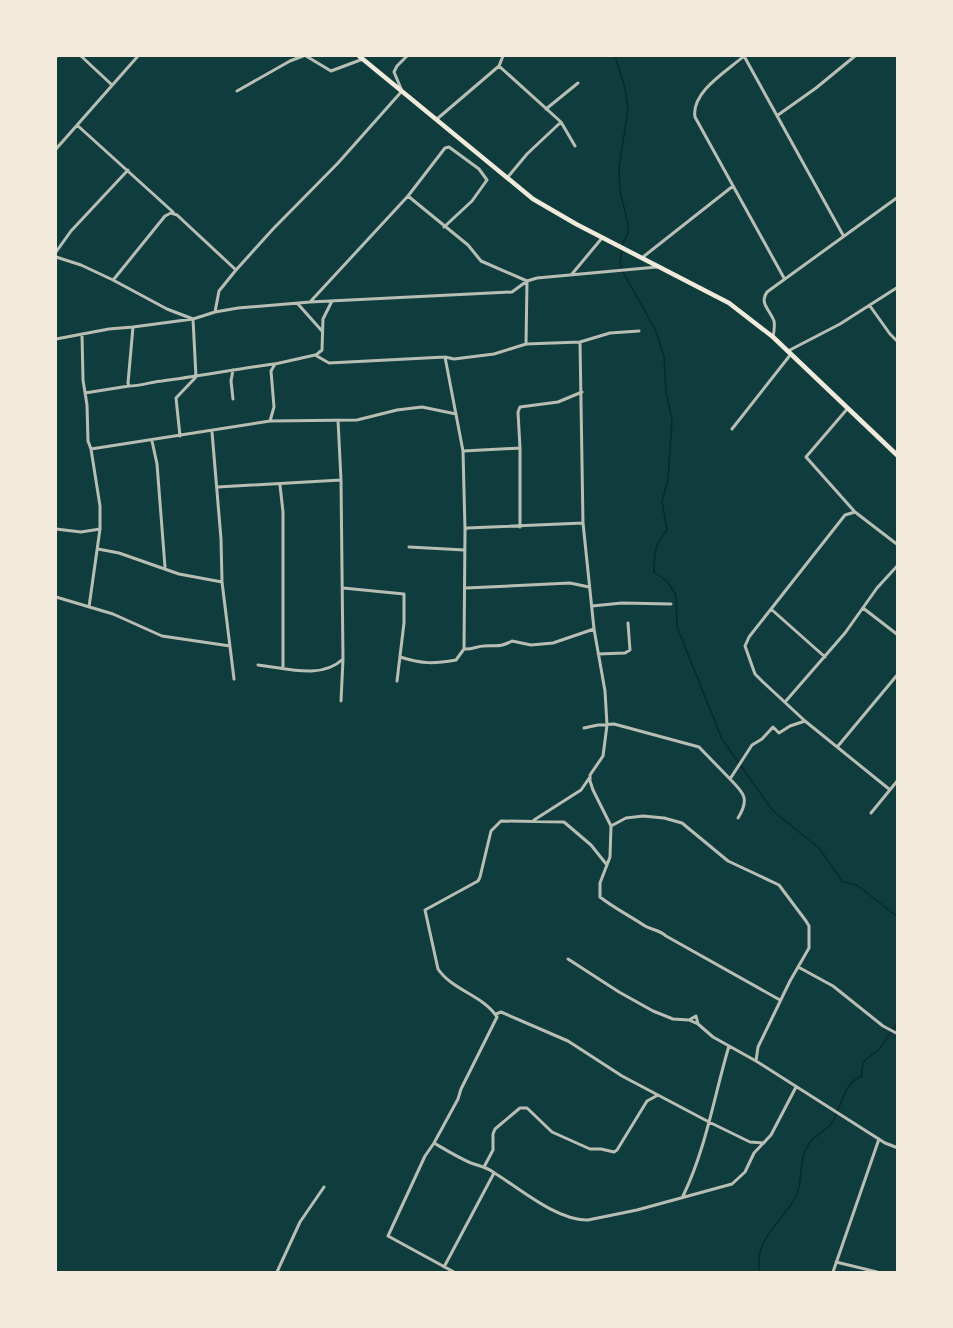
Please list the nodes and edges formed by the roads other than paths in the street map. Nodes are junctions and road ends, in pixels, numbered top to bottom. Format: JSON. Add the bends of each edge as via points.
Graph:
{"nodes":[{"id":1,"x":81,"y":56,"type":"edge"},
{"id":2,"x":138,"y":56,"type":"edge"},
{"id":3,"x":305,"y":56,"type":"edge"},
{"id":4,"x":407,"y":56,"type":"edge"},
{"id":5,"x":503,"y":56,"type":"edge"},
{"id":6,"x":744,"y":56,"type":"edge"},
{"id":7,"x":855,"y":56,"type":"edge"},
{"id":8,"x":361,"y":57,"type":"edge"},
{"id":9,"x":499,"y":66,"type":"junction"},
{"id":10,"x":578,"y":83,"type":"dead end"},
{"id":11,"x":112,"y":85,"type":"junction"},
{"id":12,"x":237,"y":91,"type":"dead end"},
{"id":13,"x":402,"y":91,"type":"junction"},
{"id":14,"x":546,"y":109,"type":"junction"},
{"id":15,"x":778,"y":115,"type":"junction"},
{"id":16,"x":436,"y":119,"type":"junction"},
{"id":17,"x":561,"y":122,"type":"junction"},
{"id":18,"x":77,"y":125,"type":"junction"},
{"id":19,"x":575,"y":146,"type":"dead end"},
{"id":20,"x":56,"y":148,"type":"edge"},
{"id":21,"x":128,"y":170,"type":"junction"},
{"id":22,"x":507,"y":178,"type":"junction"},
{"id":23,"x":733,"y":186,"type":"junction"},
{"id":24,"x":408,"y":196,"type":"junction"},
{"id":25,"x":897,"y":197,"type":"edge"},
{"id":26,"x":177,"y":216,"type":"junction"},
{"id":27,"x":444,"y":227,"type":"junction"},
{"id":28,"x":843,"y":235,"type":"junction"},
{"id":29,"x":602,"y":238,"type":"junction"},
{"id":30,"x":56,"y":254,"type":"edge"},
{"id":31,"x":642,"y":258,"type":"junction"},
{"id":32,"x":658,"y":266,"type":"junction"},
{"id":33,"x":236,"y":270,"type":"junction"},
{"id":34,"x":572,"y":274,"type":"junction"},
{"id":35,"x":784,"y":278,"type":"junction"},
{"id":36,"x":113,"y":280,"type":"junction"},
{"id":37,"x":527,"y":281,"type":"junction"},
{"id":38,"x":897,"y":287,"type":"edge"},
{"id":39,"x":332,"y":301,"type":"junction"},
{"id":40,"x":310,"y":302,"type":"junction"},
{"id":41,"x":297,"y":303,"type":"junction"},
{"id":42,"x":870,"y":306,"type":"junction"},
{"id":43,"x":215,"y":312,"type":"junction"},
{"id":44,"x":193,"y":319,"type":"junction"},
{"id":45,"x":133,"y":327,"type":"junction"},
{"id":46,"x":322,"y":332,"type":"junction"},
{"id":47,"x":639,"y":332,"type":"dead end"},
{"id":48,"x":82,"y":334,"type":"junction"},
{"id":49,"x":773,"y":337,"type":"junction"},
{"id":50,"x":56,"y":339,"type":"edge"},
{"id":51,"x":580,"y":342,"type":"junction"},
{"id":52,"x":897,"y":342,"type":"edge"},
{"id":53,"x":526,"y":344,"type":"junction"},
{"id":54,"x":789,"y":353,"type":"junction"},
{"id":55,"x":318,"y":356,"type":"junction"},
{"id":56,"x":446,"y":357,"type":"junction"},
{"id":57,"x":275,"y":364,"type":"junction"},
{"id":58,"x":233,"y":370,"type":"junction"},
{"id":59,"x":196,"y":377,"type":"junction"},
{"id":60,"x":129,"y":386,"type":"junction"},
{"id":61,"x":582,"y":392,"type":"junction"},
{"id":62,"x":85,"y":393,"type":"junction"},
{"id":63,"x":233,"y":399,"type":"dead end"},
{"id":64,"x":848,"y":408,"type":"junction"},
{"id":65,"x":456,"y":414,"type":"junction"},
{"id":66,"x":338,"y":420,"type":"junction"},
{"id":67,"x":270,"y":421,"type":"junction"},
{"id":68,"x":732,"y":429,"type":"dead end"},
{"id":69,"x":212,"y":432,"type":"junction"},
{"id":70,"x":180,"y":436,"type":"junction"},
{"id":71,"x":152,"y":440,"type":"junction"},
{"id":72,"x":520,"y":448,"type":"junction"},
{"id":73,"x":91,"y":449,"type":"junction"},
{"id":74,"x":463,"y":451,"type":"junction"},
{"id":75,"x":897,"y":456,"type":"edge"},
{"id":76,"x":341,"y":480,"type":"junction"},
{"id":77,"x":280,"y":485,"type":"junction"},
{"id":78,"x":218,"y":487,"type":"junction"},
{"id":79,"x":855,"y":512,"type":"junction"},
{"id":80,"x":583,"y":523,"type":"junction"},
{"id":81,"x":520,"y":527,"type":"junction"},
{"id":82,"x":56,"y":529,"type":"edge"},
{"id":83,"x":100,"y":529,"type":"junction"},
{"id":84,"x":465,"y":530,"type":"junction"},
{"id":85,"x":897,"y":545,"type":"edge"},
{"id":86,"x":409,"y":548,"type":"dead end"},
{"id":87,"x":98,"y":549,"type":"junction"},
{"id":88,"x":464,"y":550,"type":"junction"},
{"id":89,"x":897,"y":565,"type":"edge"},
{"id":90,"x":165,"y":567,"type":"junction"},
{"id":91,"x":222,"y":582,"type":"junction"},
{"id":92,"x":590,"y":587,"type":"junction"},
{"id":93,"x":342,"y":588,"type":"junction"},
{"id":94,"x":466,"y":588,"type":"junction"},
{"id":95,"x":56,"y":597,"type":"edge"},
{"id":96,"x":671,"y":604,"type":"dead end"},
{"id":97,"x":592,"y":606,"type":"junction"},
{"id":98,"x":89,"y":607,"type":"junction"},
{"id":99,"x":863,"y":608,"type":"junction"},
{"id":100,"x":771,"y":609,"type":"junction"},
{"id":101,"x":628,"y":623,"type":"dead end"},
{"id":102,"x":594,"y":629,"type":"junction"},
{"id":103,"x":897,"y":635,"type":"edge"},
{"id":104,"x":230,"y":646,"type":"junction"},
{"id":105,"x":464,"y":649,"type":"junction"},
{"id":106,"x":598,"y":654,"type":"junction"},
{"id":107,"x":400,"y":657,"type":"junction"},
{"id":108,"x":825,"y":657,"type":"junction"},
{"id":109,"x":343,"y":658,"type":"junction"},
{"id":110,"x":258,"y":665,"type":"dead end"},
{"id":111,"x":284,"y":667,"type":"junction"},
{"id":112,"x":897,"y":674,"type":"edge"},
{"id":113,"x":234,"y":679,"type":"dead end"},
{"id":114,"x":397,"y":681,"type":"dead end"},
{"id":115,"x":341,"y":701,"type":"dead end"},
{"id":116,"x":785,"y":702,"type":"junction"},
{"id":117,"x":805,"y":721,"type":"junction"},
{"id":118,"x":607,"y":724,"type":"junction"},
{"id":119,"x":584,"y":728,"type":"dead end"},
{"id":120,"x":838,"y":746,"type":"junction"},
{"id":121,"x":590,"y":775,"type":"junction"},
{"id":122,"x":730,"y":779,"type":"junction"},
{"id":123,"x":897,"y":780,"type":"edge"},
{"id":124,"x":889,"y":789,"type":"junction"},
{"id":125,"x":871,"y":813,"type":"dead end"},
{"id":126,"x":738,"y":818,"type":"dead end"},
{"id":127,"x":533,"y":821,"type":"junction"},
{"id":128,"x":611,"y":826,"type":"junction"},
{"id":129,"x":607,"y":865,"type":"junction"},
{"id":130,"x":568,"y":959,"type":"dead end"},
{"id":131,"x":799,"y":968,"type":"junction"},
{"id":132,"x":780,"y":1000,"type":"junction"},
{"id":133,"x":495,"y":1014,"type":"junction"},
{"id":134,"x":689,"y":1020,"type":"junction"},
{"id":135,"x":698,"y":1024,"type":"junction"},
{"id":136,"x":897,"y":1034,"type":"edge"},
{"id":137,"x":729,"y":1046,"type":"junction"},
{"id":138,"x":756,"y":1061,"type":"junction"},
{"id":139,"x":796,"y":1088,"type":"junction"},
{"id":140,"x":658,"y":1095,"type":"junction"},
{"id":141,"x":709,"y":1122,"type":"junction"},
{"id":142,"x":879,"y":1139,"type":"junction"},
{"id":143,"x":434,"y":1143,"type":"junction"},
{"id":144,"x":764,"y":1143,"type":"junction"},
{"id":145,"x":897,"y":1148,"type":"edge"},
{"id":146,"x":484,"y":1167,"type":"junction"},
{"id":147,"x":494,"y":1172,"type":"junction"},
{"id":148,"x":324,"y":1187,"type":"dead end"},
{"id":149,"x":683,"y":1196,"type":"junction"},
{"id":150,"x":836,"y":1262,"type":"junction"},
{"id":151,"x":444,"y":1267,"type":"junction"},
{"id":152,"x":277,"y":1272,"type":"edge"},
{"id":153,"x":454,"y":1272,"type":"edge"},
{"id":154,"x":833,"y":1272,"type":"edge"},
{"id":155,"x":877,"y":1272,"type":"edge"}],
"edges":[{"from":1,"to":11,"type":"street"},
{"from":2,"to":11,"type":"street"},
{"from":3,"to":8,"type":"street","via":[[331,71]]},
{"from":3,"to":12,"type":"street"},
{"from":4,"to":13,"type":"street","via":[[394,72]]},
{"from":5,"to":9,"type":"street"},
{"from":6,"to":15,"type":"street"},
{"from":6,"to":23,"type":"street","via":[[703,91],[693,109]]},
{"from":7,"to":15,"type":"street"},
{"from":8,"to":13,"type":"main road"},
{"from":9,"to":14,"type":"street"},
{"from":9,"to":16,"type":"street"},
{"from":10,"to":14,"type":"street"},
{"from":11,"to":18,"type":"street"},
{"from":13,"to":16,"type":"main road"},
{"from":13,"to":33,"type":"street"},
{"from":14,"to":17,"type":"street"},
{"from":15,"to":28,"type":"street"},
{"from":16,"to":22,"type":"main road"},
{"from":17,"to":19,"type":"street"},
{"from":17,"to":22,"type":"street"},
{"from":18,"to":20,"type":"street"},
{"from":18,"to":21,"type":"street"},
{"from":21,"to":26,"type":"street"},
{"from":21,"to":30,"type":"street","via":[[71,231]]},
{"from":22,"to":29,"type":"main road","via":[[533,199]]},
{"from":23,"to":31,"type":"street"},
{"from":23,"to":35,"type":"street"},
{"from":24,"to":27,"type":"street"},
{"from":24,"to":27,"type":"street","via":[[445,148],[479,169],[488,180]]},
{"from":24,"to":40,"type":"street"},
{"from":25,"to":28,"type":"street"},
{"from":26,"to":33,"type":"street"},
{"from":26,"to":36,"type":"street","via":[[165,216]]},
{"from":27,"to":37,"type":"street","via":[[481,261]]},
{"from":28,"to":35,"type":"street"},
{"from":29,"to":31,"type":"main road"},
{"from":29,"to":34,"type":"street"},
{"from":30,"to":36,"type":"street"},
{"from":31,"to":32,"type":"main road"},
{"from":32,"to":34,"type":"street"},
{"from":32,"to":49,"type":"main road","via":[[729,303]]},
{"from":33,"to":43,"type":"street","via":[[219,291]]},
{"from":34,"to":37,"type":"street"},
{"from":35,"to":49,"type":"street","via":[[764,296],[774,321]]},
{"from":36,"to":44,"type":"street"},
{"from":37,"to":39,"type":"street","via":[[512,292]]},
{"from":37,"to":53,"type":"street"},
{"from":38,"to":42,"type":"street"},
{"from":39,"to":40,"type":"street"},
{"from":39,"to":46,"type":"street"},
{"from":40,"to":41,"type":"street"},
{"from":41,"to":43,"type":"street"},
{"from":41,"to":46,"type":"street"},
{"from":42,"to":52,"type":"street"},
{"from":42,"to":54,"type":"street"},
{"from":43,"to":44,"type":"street"},
{"from":44,"to":45,"type":"street"},
{"from":44,"to":59,"type":"street"},
{"from":45,"to":48,"type":"street"},
{"from":45,"to":60,"type":"street"},
{"from":46,"to":55,"type":"street"},
{"from":47,"to":51,"type":"street","via":[[610,333]]},
{"from":48,"to":50,"type":"street"},
{"from":48,"to":62,"type":"street"},
{"from":49,"to":54,"type":"main road"},
{"from":51,"to":53,"type":"street"},
{"from":51,"to":61,"type":"street"},
{"from":53,"to":56,"type":"street","via":[[494,354]]},
{"from":54,"to":64,"type":"main road"},
{"from":54,"to":68,"type":"street"},
{"from":55,"to":56,"type":"street","via":[[329,363]]},
{"from":55,"to":57,"type":"street"},
{"from":56,"to":65,"type":"street"},
{"from":57,"to":58,"type":"street"},
{"from":57,"to":67,"type":"street","via":[[271,371],[274,407]]},
{"from":58,"to":59,"type":"street"},
{"from":58,"to":63,"type":"street"},
{"from":59,"to":60,"type":"street"},
{"from":59,"to":70,"type":"street","via":[[176,398]]},
{"from":60,"to":62,"type":"street"},
{"from":61,"to":72,"type":"street","via":[[558,402],[520,407]]},
{"from":61,"to":80,"type":"street"},
{"from":62,"to":73,"type":"street"},
{"from":64,"to":75,"type":"main road"},
{"from":64,"to":79,"type":"street","via":[[806,457]]},
{"from":65,"to":66,"type":"street","via":[[413,408]]},
{"from":65,"to":74,"type":"street"},
{"from":66,"to":67,"type":"street"},
{"from":66,"to":76,"type":"street"},
{"from":67,"to":69,"type":"street"},
{"from":69,"to":70,"type":"street"},
{"from":69,"to":78,"type":"street"},
{"from":70,"to":71,"type":"street"},
{"from":71,"to":73,"type":"street"},
{"from":71,"to":90,"type":"street"},
{"from":72,"to":74,"type":"street"},
{"from":72,"to":81,"type":"street"},
{"from":73,"to":83,"type":"street"},
{"from":74,"to":84,"type":"street"},
{"from":76,"to":77,"type":"street"},
{"from":76,"to":93,"type":"street"},
{"from":77,"to":78,"type":"street"},
{"from":77,"to":111,"type":"street"},
{"from":78,"to":91,"type":"street"},
{"from":79,"to":85,"type":"street"},
{"from":79,"to":100,"type":"street","via":[[845,515]]},
{"from":80,"to":81,"type":"street"},
{"from":80,"to":92,"type":"street"},
{"from":81,"to":84,"type":"street"},
{"from":82,"to":83,"type":"street"},
{"from":83,"to":87,"type":"street"},
{"from":84,"to":88,"type":"street"},
{"from":86,"to":88,"type":"street"},
{"from":87,"to":90,"type":"street"},
{"from":87,"to":98,"type":"street"},
{"from":88,"to":94,"type":"street"},
{"from":89,"to":99,"type":"street"},
{"from":90,"to":91,"type":"street","via":[[179,574]]},
{"from":91,"to":104,"type":"street"},
{"from":92,"to":94,"type":"street","via":[[570,583]]},
{"from":92,"to":97,"type":"street"},
{"from":93,"to":107,"type":"street","via":[[404,594]]},
{"from":93,"to":109,"type":"street"},
{"from":94,"to":105,"type":"street"},
{"from":95,"to":98,"type":"street"},
{"from":96,"to":97,"type":"street"},
{"from":97,"to":102,"type":"street"},
{"from":98,"to":104,"type":"street","via":[[162,636]]},
{"from":99,"to":103,"type":"street"},
{"from":99,"to":108,"type":"street"},
{"from":100,"to":108,"type":"street"},
{"from":100,"to":116,"type":"street","via":[[745,646],[755,674]]},
{"from":101,"to":106,"type":"street","via":[[630,650]]},
{"from":102,"to":105,"type":"street","via":[[561,642],[531,645],[512,641],[502,646]]},
{"from":102,"to":106,"type":"street"},
{"from":104,"to":113,"type":"street"},
{"from":105,"to":107,"type":"street","via":[[456,660],[446,662],[421,664]]},
{"from":106,"to":118,"type":"street"},
{"from":107,"to":114,"type":"street"},
{"from":108,"to":116,"type":"street"},
{"from":109,"to":111,"type":"street","via":[[335,666],[316,672]]},
{"from":109,"to":115,"type":"street"},
{"from":110,"to":111,"type":"street"},
{"from":112,"to":120,"type":"street"},
{"from":116,"to":117,"type":"street"},
{"from":117,"to":120,"type":"street"},
{"from":117,"to":122,"type":"street","via":[[779,733],[773,727],[752,745]]},
{"from":118,"to":119,"type":"street"},
{"from":118,"to":121,"type":"street","via":[[603,756]]},
{"from":118,"to":122,"type":"street","via":[[699,747]]},
{"from":120,"to":124,"type":"street"},
{"from":121,"to":127,"type":"street","via":[[581,790]]},
{"from":121,"to":128,"type":"street"},
{"from":122,"to":126,"type":"street","via":[[745,798]]},
{"from":123,"to":124,"type":"street"},
{"from":124,"to":125,"type":"street"},
{"from":127,"to":129,"type":"street","via":[[564,822]]},
{"from":127,"to":133,"type":"street","via":[[501,821],[496,825],[478,880],[425,910],[438,969]]},
{"from":128,"to":129,"type":"street"},
{"from":128,"to":131,"type":"street","via":[[626,818],[643,816],[678,821],[728,861],[779,885],[809,926],[810,948]]},
{"from":129,"to":132,"type":"street","via":[[600,897],[614,908]]},
{"from":130,"to":134,"type":"street","via":[[653,1011]]},
{"from":131,"to":132,"type":"street"},
{"from":131,"to":136,"type":"street","via":[[832,986]]},
{"from":132,"to":138,"type":"street","via":[[758,1047]]},
{"from":133,"to":140,"type":"street","via":[[501,1012],[568,1041]]},
{"from":133,"to":143,"type":"street","via":[[496,1020]]},
{"from":134,"to":135,"type":"street"},
{"from":134,"to":135,"type":"street","via":[[696,1016]]},
{"from":135,"to":137,"type":"street"},
{"from":137,"to":138,"type":"street"},
{"from":137,"to":141,"type":"street"},
{"from":138,"to":139,"type":"street"},
{"from":139,"to":142,"type":"street"},
{"from":139,"to":144,"type":"street"},
{"from":140,"to":141,"type":"street"},
{"from":140,"to":146,"type":"street","via":[[647,1101],[614,1152],[590,1149],[558,1135],[527,1108],[520,1108],[495,1129],[493,1150]]},
{"from":141,"to":144,"type":"street","via":[[750,1142]]},
{"from":141,"to":149,"type":"street"},
{"from":142,"to":145,"type":"street"},
{"from":142,"to":150,"type":"street"},
{"from":143,"to":146,"type":"street"},
{"from":143,"to":151,"type":"street","via":[[388,1236]]},
{"from":144,"to":149,"type":"street","via":[[732,1184]]},
{"from":146,"to":147,"type":"street"},
{"from":147,"to":149,"type":"street","via":[[562,1215],[580,1220],[637,1210]]},
{"from":147,"to":151,"type":"street"},
{"from":148,"to":152,"type":"street","via":[[300,1222]]},
{"from":150,"to":154,"type":"street"},
{"from":150,"to":155,"type":"street"},
{"from":151,"to":153,"type":"street"}]}
